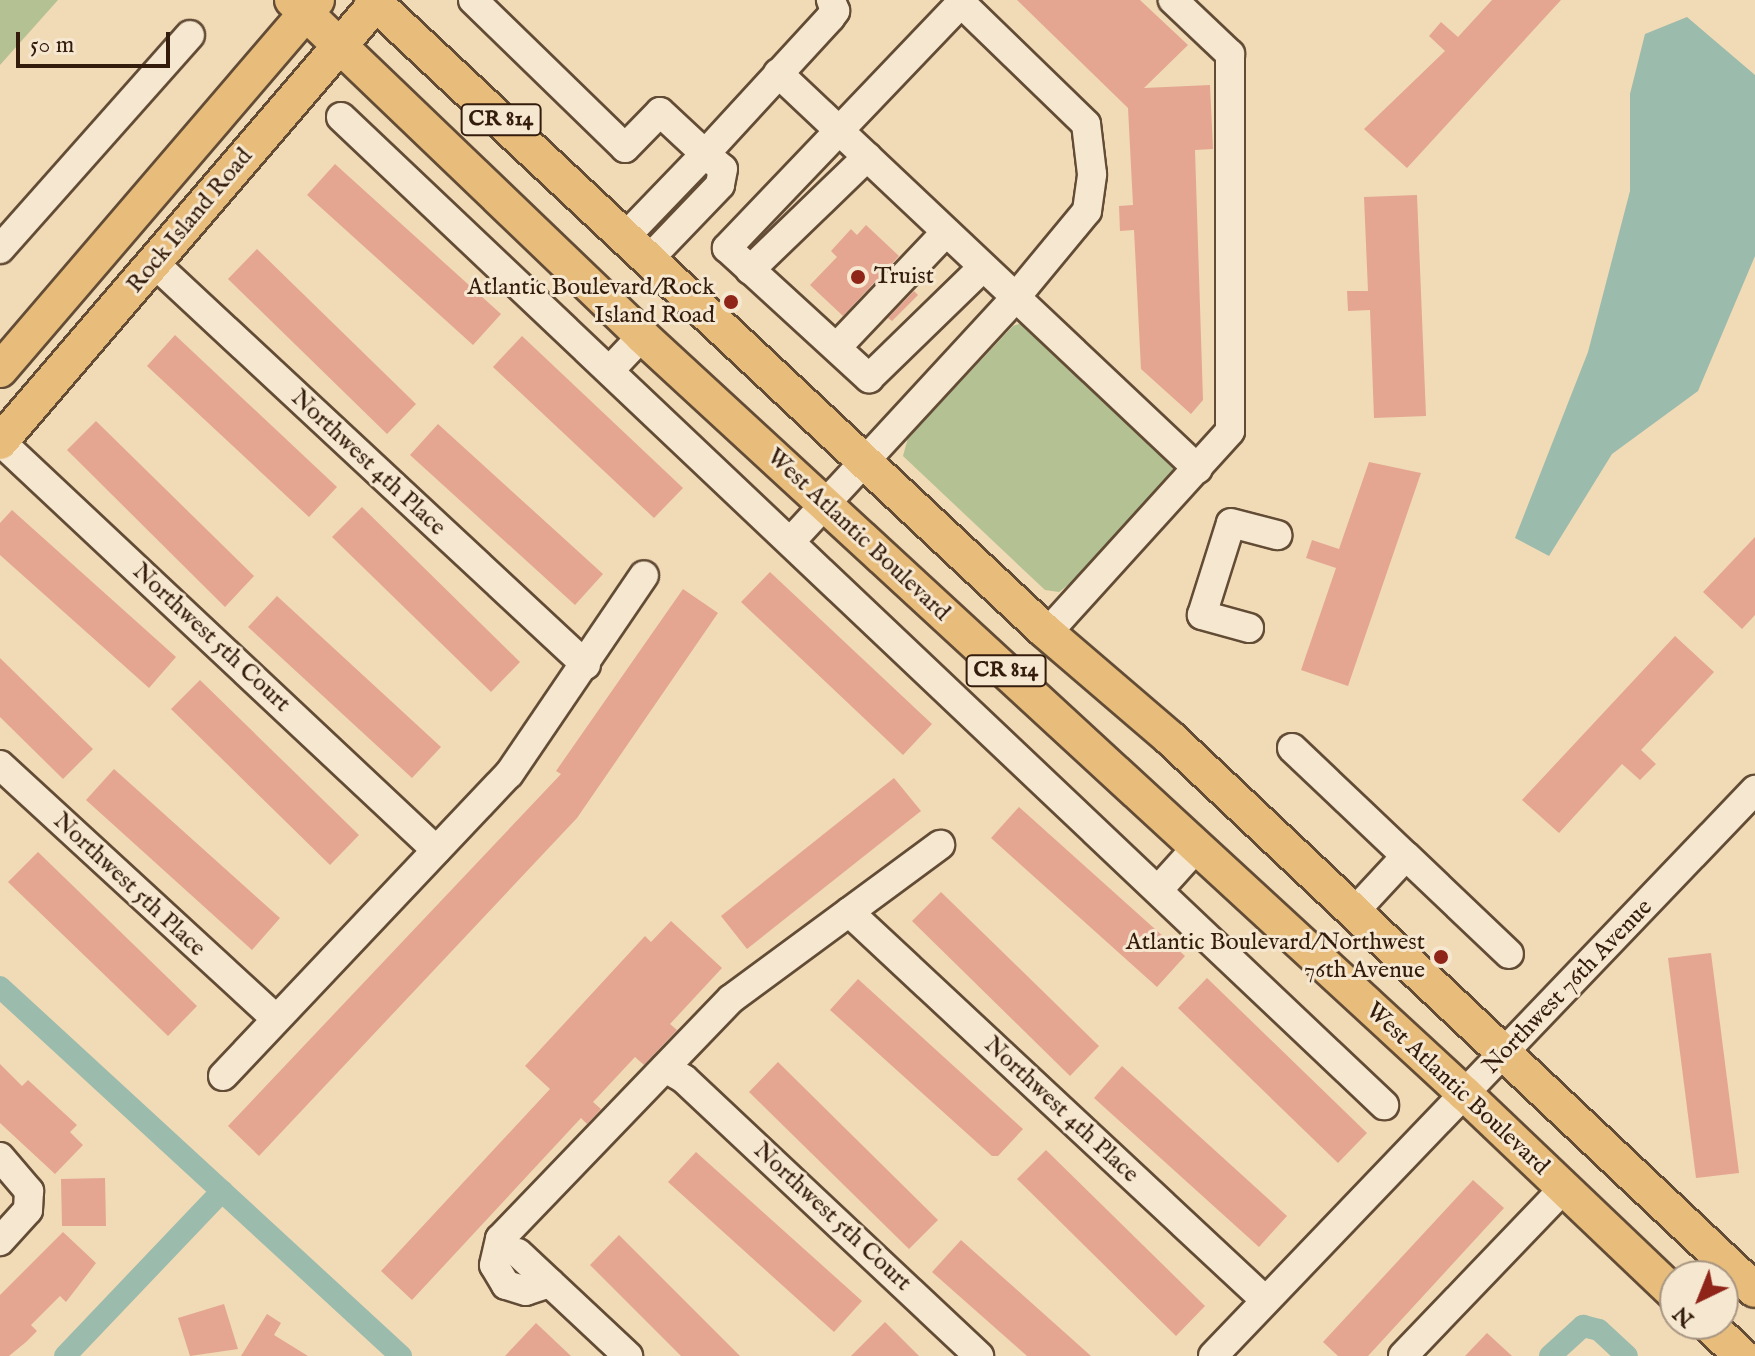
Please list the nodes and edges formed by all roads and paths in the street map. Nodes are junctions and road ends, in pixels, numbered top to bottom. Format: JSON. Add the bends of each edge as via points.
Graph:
{"nodes":[{"id":1,"x":473,"y":0,"type":"edge"},
{"id":2,"x":831,"y":0,"type":"edge"},
{"id":3,"x":842,"y":0,"type":"edge"},
{"id":4,"x":1173,"y":0,"type":"edge"},
{"id":5,"x":375,"y":1,"type":"edge"},
{"id":6,"x":305,"y":5,"type":"edge"},
{"id":7,"x":190,"y":35,"type":"dead end"},
{"id":8,"x":340,"y":46,"type":"junction"},
{"id":9,"x":778,"y":73,"type":"junction"},
{"id":10,"x":341,"y":117,"type":"dead end"},
{"id":11,"x":840,"y":130,"type":"junction"},
{"id":12,"x":867,"y":157,"type":"junction"},
{"id":13,"x":714,"y":161,"type":"junction"},
{"id":14,"x":945,"y":233,"type":"junction"},
{"id":15,"x":638,"y":247,"type":"junction"},
{"id":16,"x":0,"y":249,"type":"edge"},
{"id":17,"x":154,"y":263,"type":"junction"},
{"id":18,"x":983,"y":267,"type":"junction"},
{"id":19,"x":750,"y":270,"type":"junction"},
{"id":20,"x":1015,"y":298,"type":"junction"},
{"id":21,"x":642,"y":336,"type":"junction"},
{"id":22,"x":837,"y":347,"type":"junction"},
{"id":23,"x":0,"y":370,"type":"edge"},
{"id":24,"x":610,"y":370,"type":"junction"},
{"id":25,"x":0,"y":442,"type":"edge"},
{"id":26,"x":865,"y":462,"type":"junction"},
{"id":27,"x":1198,"y":469,"type":"junction"},
{"id":28,"x":826,"y":505,"type":"junction"},
{"id":29,"x":1277,"y":535,"type":"dead end"},
{"id":30,"x":791,"y":541,"type":"junction"},
{"id":31,"x":644,"y":575,"type":"dead end"},
{"id":32,"x":1249,"y":628,"type":"dead end"},
{"id":33,"x":1048,"y":632,"type":"dead end"},
{"id":34,"x":584,"y":664,"type":"junction"},
{"id":35,"x":1292,"y":748,"type":"dead end"},
{"id":36,"x":0,"y":765,"type":"edge"},
{"id":37,"x":1755,"y":790,"type":"edge"},
{"id":38,"x":429,"y":843,"type":"junction"},
{"id":39,"x":940,"y":845,"type":"dead end"},
{"id":40,"x":1197,"y":847,"type":"junction"},
{"id":41,"x":1406,"y":856,"type":"junction"},
{"id":42,"x":1159,"y":889,"type":"junction"},
{"id":43,"x":1354,"y":912,"type":"junction"},
{"id":44,"x":853,"y":916,"type":"junction"},
{"id":45,"x":1509,"y":954,"type":"dead end"},
{"id":46,"x":267,"y":1012,"type":"junction"},
{"id":47,"x":1506,"y":1054,"type":"junction"},
{"id":48,"x":674,"y":1073,"type":"junction"},
{"id":49,"x":223,"y":1076,"type":"dead end"},
{"id":50,"x":1465,"y":1094,"type":"junction"},
{"id":51,"x":1384,"y":1105,"type":"dead end"},
{"id":52,"x":0,"y":1157,"type":"edge"},
{"id":53,"x":1563,"y":1189,"type":"junction"},
{"id":54,"x":0,"y":1241,"type":"edge"},
{"id":55,"x":518,"y":1253,"type":"dead end"},
{"id":56,"x":1659,"y":1279,"type":"edge"},
{"id":57,"x":550,"y":1283,"type":"junction"},
{"id":58,"x":1755,"y":1290,"type":"edge"},
{"id":59,"x":1265,"y":1300,"type":"junction"},
{"id":60,"x":1725,"y":1340,"type":"edge"},
{"id":61,"x":628,"y":1356,"type":"edge"},
{"id":62,"x":979,"y":1356,"type":"edge"},
{"id":63,"x":1213,"y":1356,"type":"edge"},
{"id":64,"x":1403,"y":1356,"type":"edge"},
{"id":65,"x":1742,"y":1356,"type":"edge"}],
"edges":[{"from":1,"to":13,"type":"street","via":[[625,148],[660,112]]},
{"from":2,"to":9,"type":"street","via":[[835,11],[830,18]]},
{"from":3,"to":13,"type":"street","via":[[843,15]]},
{"from":4,"to":27,"type":"street","via":[[1230,54],[1230,431]]},
{"from":5,"to":8,"type":"main road","name":"Rock Island Road"},
{"from":5,"to":15,"type":"main road","number":"CR 814"},
{"from":6,"to":8,"type":"main road","name":"West Atlantic Boulevard","number":"CR 814"},
{"from":6,"to":23,"type":"main road","name":"Rock Island Road"},
{"from":7,"to":16,"type":"street"},
{"from":8,"to":17,"type":"main road","name":"Rock Island Road"},
{"from":8,"to":21,"type":"main road","name":"West Atlantic Boulevard","number":"CR 814"},
{"from":9,"to":11,"type":"street"},
{"from":9,"to":13,"type":"street"},
{"from":10,"to":24,"type":"street"},
{"from":11,"to":12,"type":"street"},
{"from":11,"to":19,"type":"street","via":[[727,248]]},
{"from":11,"to":20,"type":"street","via":[[961,3],[1086,124],[1092,174],[1087,211]]},
{"from":12,"to":14,"type":"street"},
{"from":12,"to":19,"type":"street"},
{"from":13,"to":15,"type":"street","via":[[720,185]]},
{"from":14,"to":18,"type":"street"},
{"from":14,"to":22,"type":"street"},
{"from":15,"to":26,"type":"main road","number":"CR 814"},
{"from":17,"to":25,"type":"main road","name":"Rock Island Road"},
{"from":17,"to":34,"type":"street","name":"Northwest 4th Place"},
{"from":18,"to":20,"type":"street"},
{"from":18,"to":22,"type":"street","via":[[869,378]]},
{"from":19,"to":22,"type":"street"},
{"from":20,"to":26,"type":"street"},
{"from":20,"to":27,"type":"street"},
{"from":21,"to":24,"type":"street"},
{"from":21,"to":28,"type":"main road","name":"West Atlantic Boulevard","number":"CR 814"},
{"from":24,"to":30,"type":"street"},
{"from":25,"to":38,"type":"street","name":"Northwest 5th Court"},
{"from":26,"to":28,"type":"street"},
{"from":26,"to":43,"type":"main road","number":"CR 814"},
{"from":27,"to":33,"type":"street"},
{"from":28,"to":30,"type":"street"},
{"from":28,"to":40,"type":"main road","name":"West Atlantic Boulevard","number":"CR 814"},
{"from":29,"to":32,"type":"street","via":[[1231,523],[1202,615]]},
{"from":30,"to":42,"type":"street"},
{"from":31,"to":34,"type":"street"},
{"from":34,"to":38,"type":"street","via":[[509,774]]},
{"from":35,"to":41,"type":"street"},
{"from":36,"to":46,"type":"street","name":"Northwest 5th Place"},
{"from":37,"to":47,"type":"street","name":"Northwest 76th Avenue"},
{"from":38,"to":46,"type":"street"},
{"from":39,"to":44,"type":"street"},
{"from":40,"to":42,"type":"street"},
{"from":40,"to":50,"type":"main road","name":"West Atlantic Boulevard","number":"CR 814"},
{"from":41,"to":43,"type":"street"},
{"from":41,"to":45,"type":"street"},
{"from":42,"to":51,"type":"street"},
{"from":43,"to":47,"type":"main road","number":"CR 814"},
{"from":44,"to":48,"type":"street","via":[[731,999]]},
{"from":44,"to":59,"type":"street","name":"Northwest 4th Place"},
{"from":46,"to":49,"type":"street"},
{"from":47,"to":50,"type":"street","name":"Northwest 76th Avenue"},
{"from":47,"to":58,"type":"main road","number":"CR 814"},
{"from":48,"to":57,"type":"street","via":[[500,1239],[494,1265],[506,1285],[526,1291]]},
{"from":48,"to":62,"type":"street","name":"Northwest 5th Court"},
{"from":50,"to":53,"type":"main road","name":"West Atlantic Boulevard","number":"CR 814"},
{"from":50,"to":59,"type":"street","name":"Northwest 76th Avenue"},
{"from":52,"to":54,"type":"street","via":[[29,1191],[28,1210]]},
{"from":53,"to":56,"type":"main road","name":"West Atlantic Boulevard","number":"CR 814"},
{"from":53,"to":64,"type":"street"},
{"from":55,"to":57,"type":"street"},
{"from":57,"to":61,"type":"street"},
{"from":59,"to":63,"type":"street","name":"Northwest 76th Avenue"},
{"from":60,"to":65,"type":"main road"}]}
